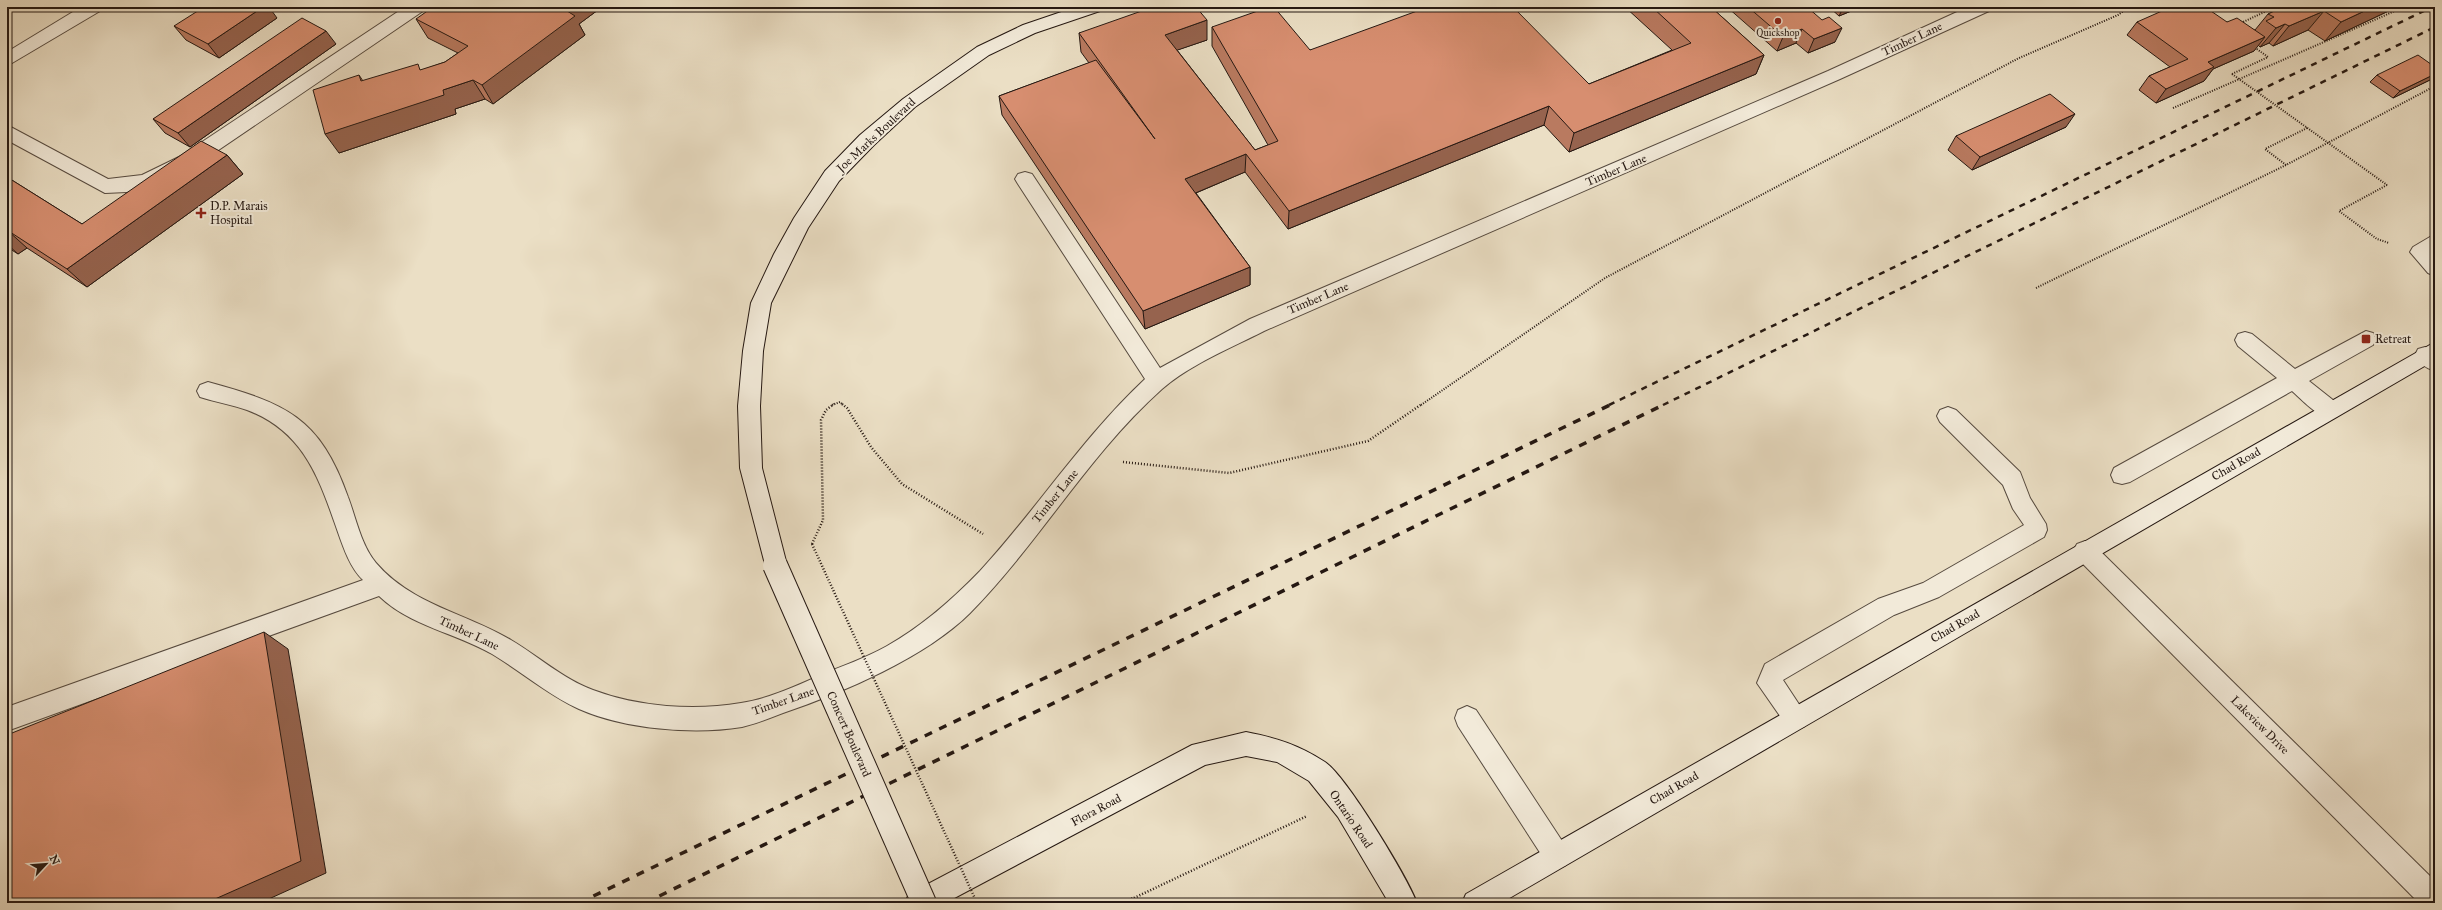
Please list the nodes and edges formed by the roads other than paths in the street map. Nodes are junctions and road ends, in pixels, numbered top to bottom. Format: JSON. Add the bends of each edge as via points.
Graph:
{"nodes":[{"id":1,"x":94,"y":7,"type":"edge"},
{"id":2,"x":417,"y":7,"type":"edge"},
{"id":3,"x":1094,"y":7,"type":"edge"},
{"id":4,"x":1983,"y":7,"type":"edge"},
{"id":5,"x":7,"y":60,"type":"edge"},
{"id":6,"x":7,"y":132,"type":"edge"},
{"id":7,"x":1025,"y":179,"type":"dead end"},
{"id":8,"x":2428,"y":246,"type":"edge"},
{"id":9,"x":2435,"y":268,"type":"edge"},
{"id":10,"x":2366,"y":339,"type":"dead end"},
{"id":11,"x":2245,"y":340,"type":"dead end"},
{"id":12,"x":2432,"y":356,"type":"edge"},
{"id":13,"x":2293,"y":379,"type":"junction"},
{"id":14,"x":1157,"y":381,"type":"junction"},
{"id":15,"x":208,"y":391,"type":"dead end"},
{"id":16,"x":2330,"y":410,"type":"junction"},
{"id":17,"x":1948,"y":416,"type":"dead end"},
{"id":18,"x":2122,"y":475,"type":"dead end"},
{"id":19,"x":2085,"y":551,"type":"junction"},
{"id":20,"x":775,"y":565,"type":"joint"},
{"id":21,"x":382,"y":584,"type":"junction"},
{"id":22,"x":1467,"y":718,"type":"dead end"},
{"id":23,"x":1796,"y":718,"type":"junction"},
{"id":24,"x":7,"y":719,"type":"edge"},
{"id":25,"x":1281,"y":751,"type":"joint"},
{"id":26,"x":1557,"y":856,"type":"junction"},
{"id":27,"x":2435,"y":900,"type":"edge"},
{"id":28,"x":918,"y":903,"type":"edge"},
{"id":29,"x":924,"y":903,"type":"edge"},
{"id":30,"x":1404,"y":903,"type":"edge"},
{"id":31,"x":1475,"y":903,"type":"edge"}],
"edges":[{"from":1,"to":5,"type":"street"},
{"from":2,"to":6,"type":"street","via":[[188,161],[146,181],[122,188],[106,186]]},
{"from":3,"to":20,"type":"street","name":"Joe Marks Boulevard","via":[[1029,30],[984,51],[909,103],[867,140],[832,176],[798,229],[761,303],[752,352],[749,406],[751,468]]},
{"from":4,"to":14,"type":"street","name":"Timber Lane","via":[[1834,75],[1257,325],[1188,361]]},
{"from":7,"to":14,"type":"street"},
{"from":8,"to":9,"type":"street"},
{"from":10,"to":13,"type":"street"},
{"from":11,"to":13,"type":"street"},
{"from":12,"to":16,"type":"street","name":"Chad Road"},
{"from":13,"to":16,"type":"street"},
{"from":13,"to":18,"type":"street"},
{"from":14,"to":21,"type":"street","name":"Timber Lane","via":[[1123,413],[990,576],[959,608],[895,654],[803,695],[742,715],[688,718],[637,714],[586,700],[500,646],[425,613]]},
{"from":15,"to":21,"type":"street","name":"Timber Lane","via":[[253,403],[281,417],[308,440],[332,482],[353,543],[368,569]]},
{"from":16,"to":19,"type":"street","name":"Chad Road"},
{"from":17,"to":23,"type":"street","via":[[2012,479],[2036,530],[1931,590],[1886,607],[1774,672],[1769,683]]},
{"from":19,"to":23,"type":"street","name":"Chad Road"},
{"from":19,"to":27,"type":"street","name":"Lakeview Drive"},
{"from":20,"to":29,"type":"street","name":"Concert Boulevard","bridge":true},
{"from":21,"to":24,"type":"street"},
{"from":22,"to":26,"type":"street"},
{"from":23,"to":26,"type":"street","name":"Chad Road"},
{"from":25,"to":28,"type":"street","name":"Flora Road","via":[[1246,744],[1201,754]]},
{"from":25,"to":30,"type":"street","name":"Ontario Road","via":[[1318,772],[1341,800]]},
{"from":26,"to":31,"type":"street","name":"Chad Road"}]}
